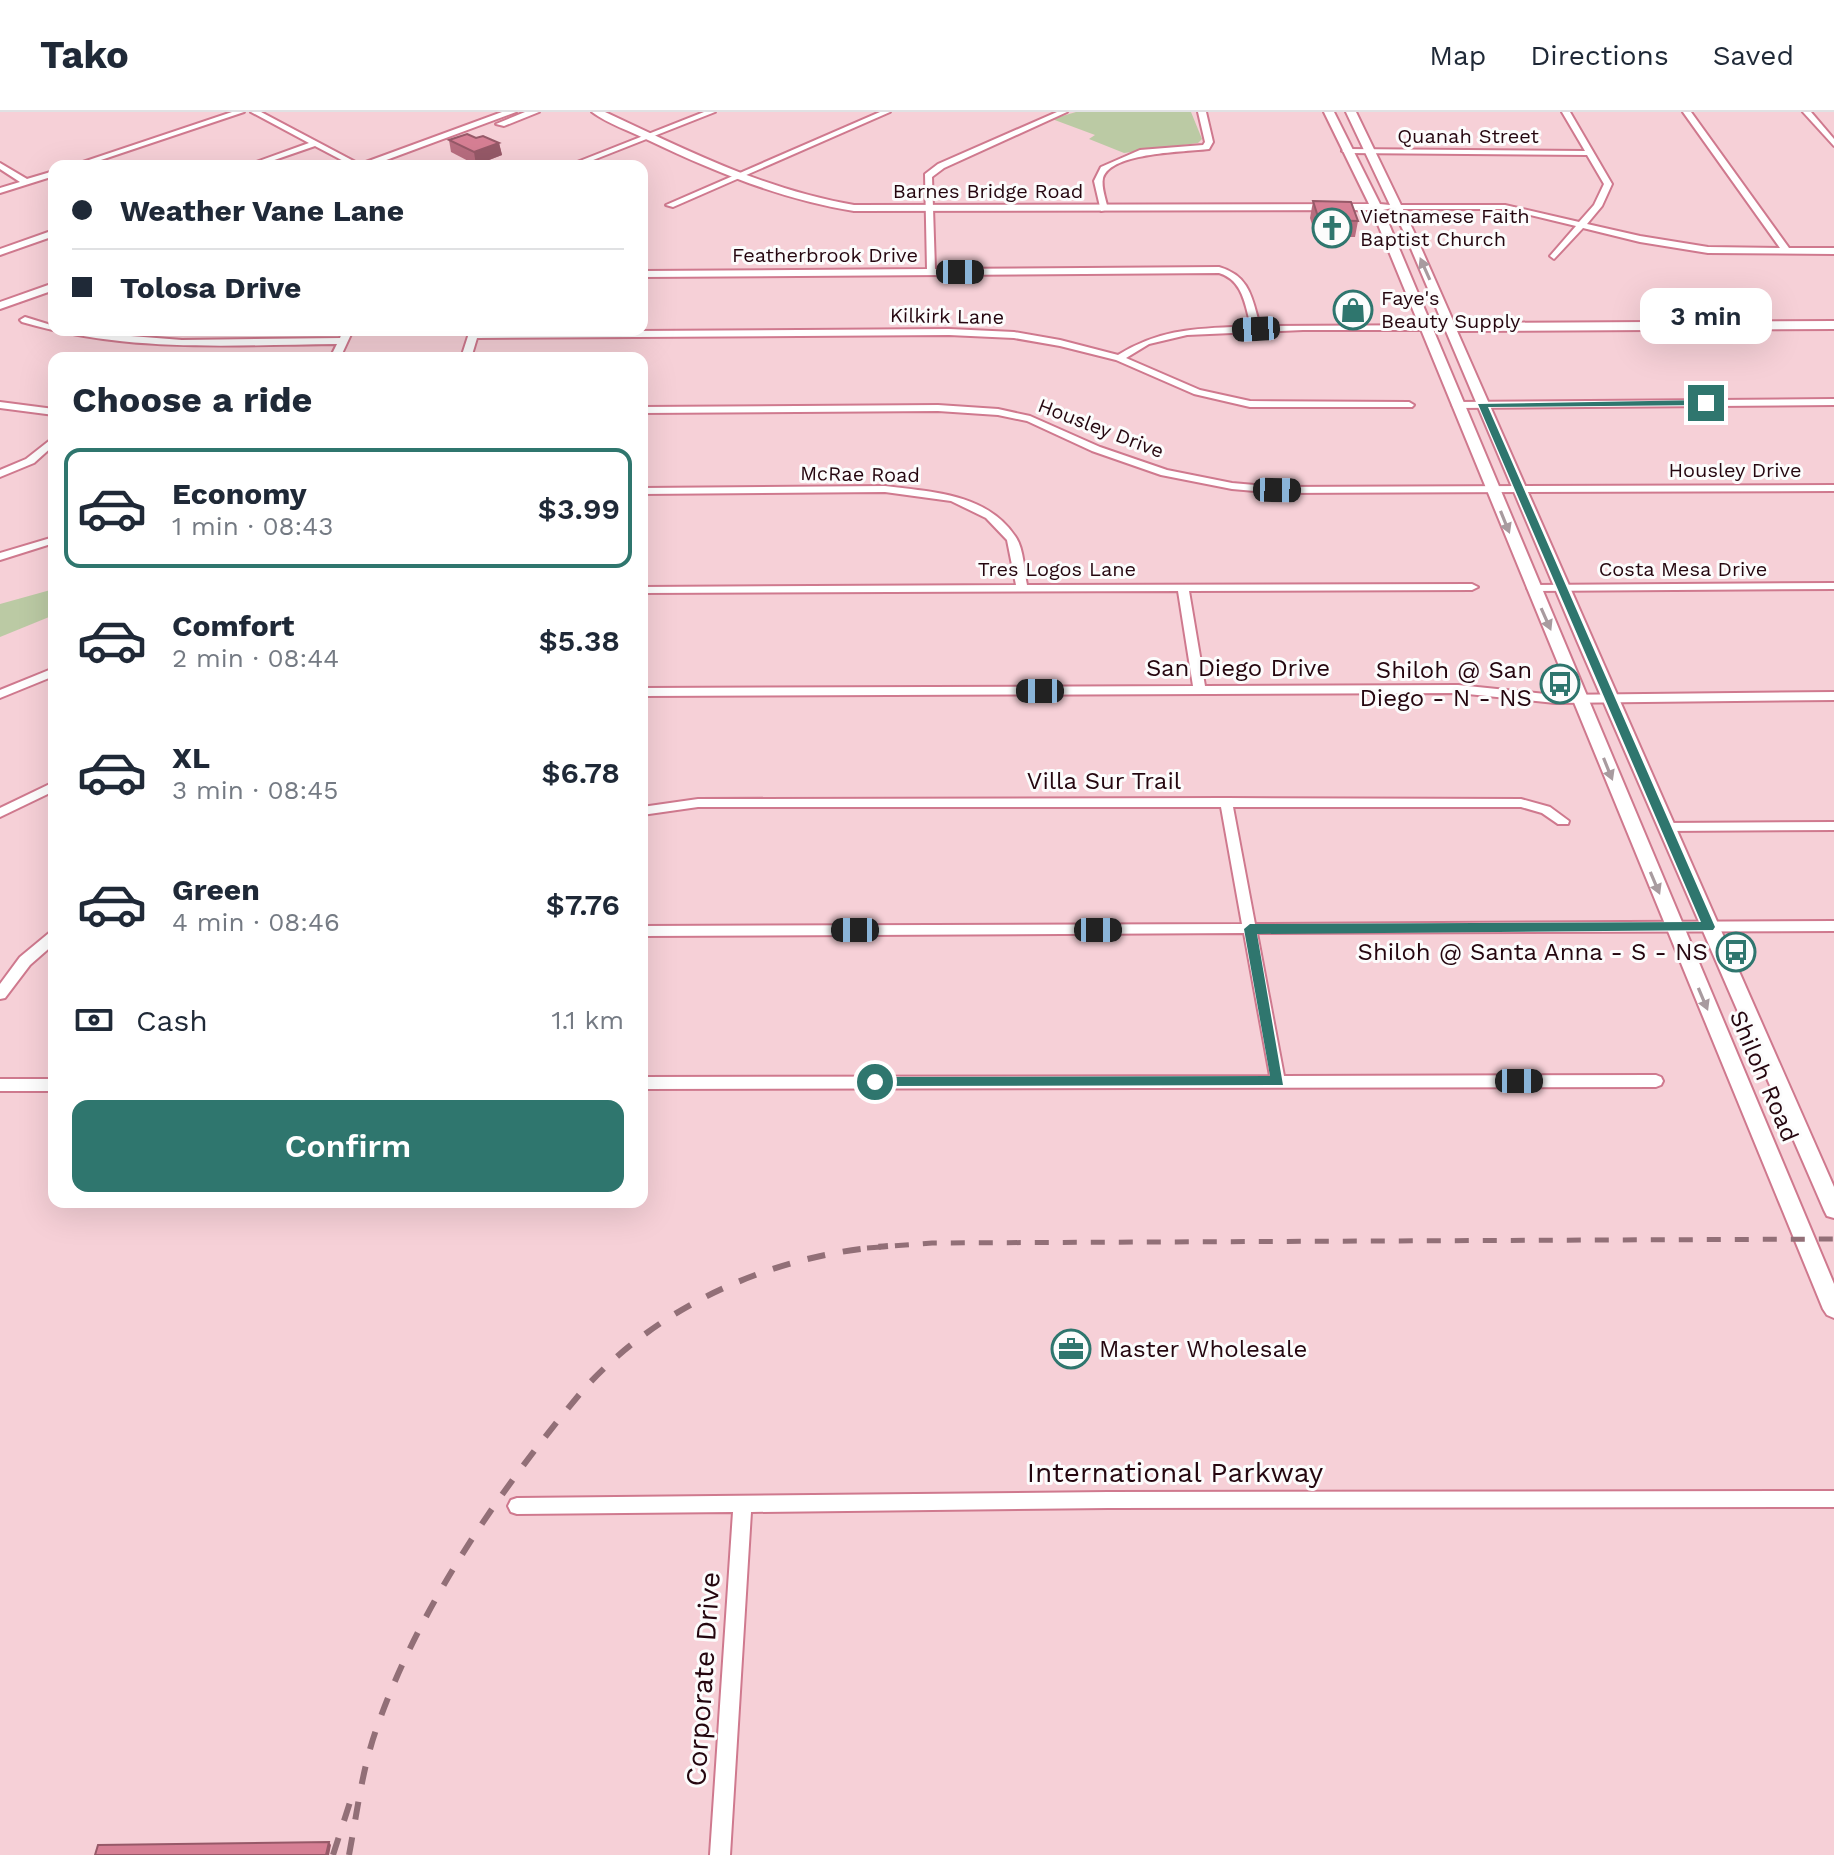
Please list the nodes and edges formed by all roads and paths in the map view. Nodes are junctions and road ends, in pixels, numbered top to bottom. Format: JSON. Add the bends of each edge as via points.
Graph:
{"nodes":[{"id":1,"x":240,"y":112,"type":"edge"},
{"id":2,"x":255,"y":112,"type":"edge"},
{"id":3,"x":511,"y":112,"type":"edge"},
{"id":4,"x":534,"y":112,"type":"edge"},
{"id":5,"x":597,"y":112,"type":"edge"},
{"id":6,"x":711,"y":112,"type":"edge"},
{"id":7,"x":886,"y":112,"type":"edge"},
{"id":8,"x":1063,"y":112,"type":"edge"},
{"id":9,"x":1202,"y":112,"type":"edge"},
{"id":10,"x":1329,"y":112,"type":"edge"},
{"id":11,"x":1351,"y":112,"type":"edge"},
{"id":12,"x":1566,"y":112,"type":"edge"},
{"id":13,"x":1687,"y":112,"type":"edge"},
{"id":14,"x":1807,"y":112,"type":"edge"},
{"id":15,"x":648,"y":136,"type":"junction"},
{"id":16,"x":316,"y":143,"type":"junction"},
{"id":17,"x":1834,"y":144,"type":"edge"},
{"id":18,"x":1346,"y":151,"type":"junction"},
{"id":19,"x":1371,"y":152,"type":"junction"},
{"id":20,"x":1591,"y":153,"type":"junction"},
{"id":21,"x":93,"y":160,"type":"edge"},
{"id":22,"x":266,"y":160,"type":"edge"},
{"id":23,"x":348,"y":160,"type":"edge"},
{"id":24,"x":376,"y":160,"type":"edge"},
{"id":25,"x":402,"y":160,"type":"edge"},
{"id":26,"x":586,"y":160,"type":"edge"},
{"id":27,"x":0,"y":165,"type":"edge"},
{"id":28,"x":48,"y":175,"type":"edge"},
{"id":29,"x":735,"y":175,"type":"junction"},
{"id":30,"x":26,"y":182,"type":"junction"},
{"id":31,"x":0,"y":191,"type":"edge"},
{"id":32,"x":670,"y":205,"type":"dead end"},
{"id":33,"x":1376,"y":207,"type":"junction"},
{"id":34,"x":1398,"y":207,"type":"junction"},
{"id":35,"x":928,"y":209,"type":"junction"},
{"id":36,"x":1104,"y":209,"type":"junction"},
{"id":37,"x":1583,"y":225,"type":"junction"},
{"id":38,"x":48,"y":235,"type":"edge"},
{"id":39,"x":1787,"y":251,"type":"junction"},
{"id":40,"x":1834,"y":251,"type":"edge"},
{"id":41,"x":0,"y":252,"type":"edge"},
{"id":42,"x":1554,"y":256,"type":"dead end"},
{"id":43,"x":931,"y":272,"type":"junction"},
{"id":44,"x":648,"y":274,"type":"edge"},
{"id":45,"x":48,"y":276,"type":"edge"},
{"id":46,"x":48,"y":288,"type":"edge"},
{"id":47,"x":0,"y":294,"type":"edge"},
{"id":48,"x":0,"y":306,"type":"edge"},
{"id":49,"x":25,"y":320,"type":"dead end"},
{"id":50,"x":1834,"y":325,"type":"edge"},
{"id":51,"x":1426,"y":326,"type":"junction"},
{"id":52,"x":48,"y":327,"type":"edge"},
{"id":53,"x":1450,"y":327,"type":"junction"},
{"id":54,"x":1256,"y":329,"type":"junction"},
{"id":55,"x":648,"y":333,"type":"edge"},
{"id":56,"x":77,"y":336,"type":"edge"},
{"id":57,"x":345,"y":336,"type":"edge"},
{"id":58,"x":343,"y":341,"type":"junction"},
{"id":59,"x":338,"y":352,"type":"edge"},
{"id":60,"x":1119,"y":358,"type":"junction"},
{"id":61,"x":1834,"y":402,"type":"edge"},
{"id":62,"x":1482,"y":404,"type":"junction"},
{"id":63,"x":0,"y":405,"type":"edge"},
{"id":64,"x":1409,"y":405,"type":"dead end"},
{"id":65,"x":1457,"y":405,"type":"junction"},
{"id":66,"x":648,"y":410,"type":"edge"},
{"id":67,"x":48,"y":411,"type":"edge"},
{"id":68,"x":48,"y":445,"type":"edge"},
{"id":69,"x":0,"y":474,"type":"edge"},
{"id":70,"x":1834,"y":488,"type":"edge"},
{"id":71,"x":1492,"y":490,"type":"junction"},
{"id":72,"x":1519,"y":490,"type":"junction"},
{"id":73,"x":648,"y":491,"type":"edge"},
{"id":74,"x":48,"y":542,"type":"edge"},
{"id":75,"x":0,"y":557,"type":"edge"},
{"id":76,"x":1834,"y":586,"type":"edge"},
{"id":77,"x":1472,"y":587,"type":"dead end"},
{"id":78,"x":1022,"y":588,"type":"junction"},
{"id":79,"x":1183,"y":588,"type":"junction"},
{"id":80,"x":1533,"y":588,"type":"junction"},
{"id":81,"x":1561,"y":588,"type":"junction"},
{"id":82,"x":648,"y":590,"type":"edge"},
{"id":83,"x":48,"y":674,"type":"edge"},
{"id":84,"x":1200,"y":691,"type":"junction"},
{"id":85,"x":648,"y":692,"type":"edge"},
{"id":86,"x":0,"y":694,"type":"edge"},
{"id":87,"x":1834,"y":696,"type":"edge"},
{"id":88,"x":1579,"y":699,"type":"junction"},
{"id":89,"x":1610,"y":699,"type":"junction"},
{"id":90,"x":48,"y":789,"type":"edge"},
{"id":91,"x":1226,"y":802,"type":"junction"},
{"id":92,"x":648,"y":810,"type":"edge"},
{"id":93,"x":0,"y":813,"type":"edge"},
{"id":94,"x":1563,"y":821,"type":"dead end"},
{"id":95,"x":1834,"y":826,"type":"edge"},
{"id":96,"x":1665,"y":827,"type":"junction"},
{"id":97,"x":1834,"y":926,"type":"edge"},
{"id":98,"x":1673,"y":927,"type":"junction"},
{"id":99,"x":1709,"y":927,"type":"junction"},
{"id":100,"x":1250,"y":929,"type":"junction"},
{"id":101,"x":648,"y":931,"type":"edge"},
{"id":102,"x":48,"y":941,"type":"edge"},
{"id":103,"x":0,"y":994,"type":"edge"},
{"id":104,"x":1278,"y":1081,"type":"junction"},
{"id":105,"x":1656,"y":1081,"type":"dead end"},
{"id":106,"x":648,"y":1083,"type":"edge"},
{"id":107,"x":0,"y":1085,"type":"edge"},
{"id":108,"x":48,"y":1085,"type":"edge"},
{"id":109,"x":1834,"y":1210,"type":"edge"},
{"id":110,"x":1834,"y":1309,"type":"edge"},
{"id":111,"x":1834,"y":1499,"type":"edge"},
{"id":112,"x":517,"y":1506,"type":"dead end"},
{"id":113,"x":742,"y":1506,"type":"junction"},
{"id":114,"x":720,"y":1855,"type":"edge"}],
"edges":[{"from":1,"to":21,"type":"street"},
{"from":2,"to":16,"type":"street"},
{"from":3,"to":24,"type":"main road"},
{"from":4,"to":25,"type":"main road"},
{"from":5,"to":15,"type":"main road","name":"Barnes Bridge Road"},
{"from":6,"to":15,"type":"street"},
{"from":7,"to":29,"type":"street"},
{"from":8,"to":35,"type":"street","via":[[934,170],[927,180]]},
{"from":9,"to":36,"type":"street","via":[[1206,147],[1143,152],[1104,169],[1098,181]]},
{"from":10,"to":18,"type":"main road","name":"Shiloh Road"},
{"from":11,"to":19,"type":"main road","name":"Shiloh Road"},
{"from":12,"to":20,"type":"street"},
{"from":13,"to":39,"type":"street"},
{"from":14,"to":17,"type":"street"},
{"from":15,"to":26,"type":"street"},
{"from":15,"to":29,"type":"main road","name":"Barnes Bridge Road"},
{"from":16,"to":22,"type":"street"},
{"from":16,"to":23,"type":"street"},
{"from":18,"to":19,"type":"street","name":"Quanah Street"},
{"from":18,"to":33,"type":"main road","name":"Shiloh Road"},
{"from":19,"to":20,"type":"street","name":"Quanah Street"},
{"from":19,"to":34,"type":"main road","name":"Shiloh Road"},
{"from":20,"to":37,"type":"street","via":[[1608,184]]},
{"from":27,"to":30,"type":"street"},
{"from":28,"to":30,"type":"street"},
{"from":29,"to":32,"type":"street"},
{"from":29,"to":35,"type":"main road","name":"Barnes Bridge Road","via":[[791,197],[833,206]]},
{"from":30,"to":31,"type":"street"},
{"from":33,"to":34,"type":"main road","name":"Barnes Bridge Road"},
{"from":33,"to":36,"type":"main road","name":"Barnes Bridge Road"},
{"from":33,"to":51,"type":"main road","name":"Shiloh Road"},
{"from":34,"to":37,"type":"street","via":[[1505,207]]},
{"from":53,"to":34,"type":"main road","name":"Shiloh Road","one_way":true},
{"from":35,"to":36,"type":"main road","name":"Barnes Bridge Road"},
{"from":35,"to":43,"type":"street"},
{"from":37,"to":39,"type":"street","via":[[1671,245]]},
{"from":37,"to":42,"type":"street"},
{"from":38,"to":41,"type":"street"},
{"from":39,"to":40,"type":"street"},
{"from":43,"to":44,"type":"street","name":"Featherbrook Drive"},
{"from":43,"to":54,"type":"street","name":"Featherbrook Drive","via":[[1234,272]]},
{"from":45,"to":47,"type":"main road"},
{"from":46,"to":48,"type":"main road"},
{"from":49,"to":52,"type":"street"},
{"from":50,"to":53,"type":"main road"},
{"from":51,"to":53,"type":"street"},
{"from":51,"to":54,"type":"street"},
{"from":51,"to":65,"type":"main road","name":"Shiloh Road"},
{"from":53,"to":62,"type":"main road","name":"Shiloh Road"},
{"from":54,"to":60,"type":"street","via":[[1166,336]]},
{"from":55,"to":60,"type":"street","name":"Kilkirk Lane","via":[[980,333],[1038,339]]},
{"from":56,"to":58,"type":"street","via":[[119,341]]},
{"from":57,"to":58,"type":"street"},
{"from":58,"to":59,"type":"street"},
{"from":60,"to":64,"type":"street","name":"Kilkirk Lane","via":[[1229,400]]},
{"from":61,"to":62,"type":"street"},
{"from":62,"to":65,"type":"street"},
{"from":62,"to":72,"type":"main road","name":"Shiloh Road"},
{"from":63,"to":67,"type":"street"},
{"from":65,"to":71,"type":"main road","name":"Shiloh Road"},
{"from":66,"to":71,"type":"street","name":"Housley Drive","via":[[976,409],[1030,419],[1140,465],[1232,486]]},
{"from":68,"to":69,"type":"street","via":[[30,461]]},
{"from":70,"to":72,"type":"street","name":"Housley Drive"},
{"from":71,"to":72,"type":"street","name":"Housley Drive"},
{"from":71,"to":80,"type":"main road","name":"Shiloh Road","one_way":true},
{"from":72,"to":81,"type":"main road","name":"Shiloh Road"},
{"from":73,"to":78,"type":"street","name":"McRae Road","via":[[885,489],[954,498],[990,516],[1012,539]]},
{"from":74,"to":75,"type":"street"},
{"from":76,"to":81,"type":"street","name":"Costa Mesa Drive"},
{"from":77,"to":79,"type":"street","name":"Tres Logos Lane"},
{"from":78,"to":79,"type":"street","name":"Tres Logos Lane"},
{"from":78,"to":82,"type":"street","name":"Tres Logos Lane"},
{"from":79,"to":84,"type":"street"},
{"from":80,"to":81,"type":"street","name":"Costa Mesa Drive"},
{"from":80,"to":88,"type":"main road","name":"Shiloh Road","one_way":true},
{"from":81,"to":89,"type":"main road","name":"Shiloh Road"},
{"from":83,"to":86,"type":"street"},
{"from":84,"to":85,"type":"street","name":"San Diego Drive"},
{"from":84,"to":88,"type":"street","name":"San Diego Drive","via":[[1458,689]]},
{"from":87,"to":89,"type":"street","name":"San Diego Drive"},
{"from":88,"to":89,"type":"street","name":"San Diego Drive"},
{"from":88,"to":98,"type":"main road","name":"Shiloh Road","one_way":true},
{"from":89,"to":96,"type":"main road","name":"Shiloh Road"},
{"from":90,"to":93,"type":"street"},
{"from":91,"to":92,"type":"street","name":"Villa Sur Trail","via":[[698,803]]},
{"from":91,"to":94,"type":"street","name":"Villa Sur Trail","via":[[1521,803]]},
{"from":91,"to":100,"type":"street"},
{"from":95,"to":96,"type":"street"},
{"from":96,"to":99,"type":"main road","name":"Shiloh Road"},
{"from":97,"to":99,"type":"street"},
{"from":98,"to":99,"type":"street"},
{"from":98,"to":100,"type":"street"},
{"from":98,"to":110,"type":"main road","name":"Shiloh Road","one_way":true},
{"from":99,"to":109,"type":"main road","name":"Shiloh Road"},
{"from":100,"to":101,"type":"street"},
{"from":100,"to":104,"type":"street"},
{"from":102,"to":103,"type":"street"},
{"from":104,"to":105,"type":"street"},
{"from":104,"to":106,"type":"street"},
{"from":107,"to":108,"type":"street"},
{"from":111,"to":113,"type":"street","name":"International Parkway"},
{"from":112,"to":113,"type":"street","name":"International Parkway"},
{"from":113,"to":114,"type":"street","name":"Corporate Drive"}]}
